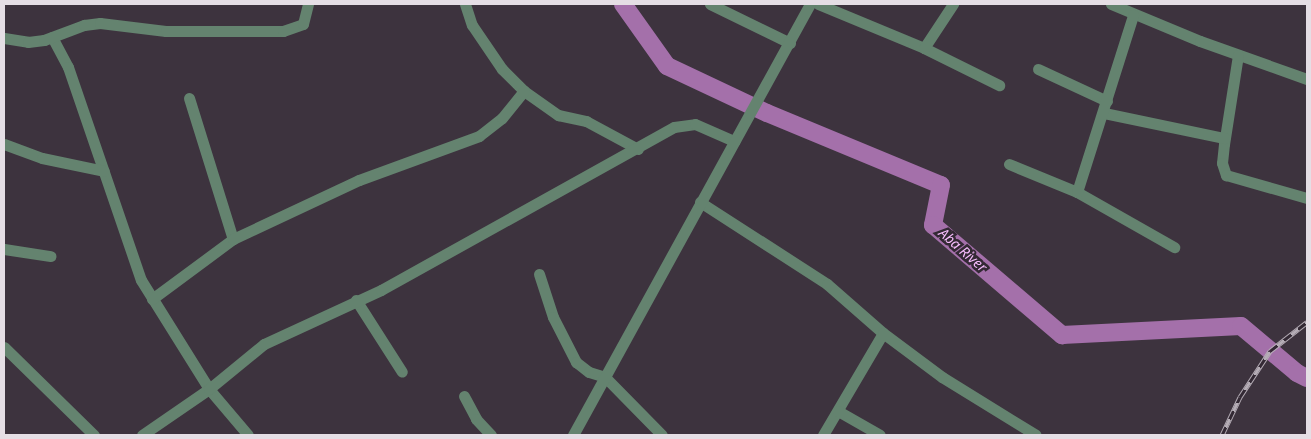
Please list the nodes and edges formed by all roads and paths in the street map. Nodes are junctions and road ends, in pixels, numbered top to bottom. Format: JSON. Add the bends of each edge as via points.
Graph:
{"nodes":[{"id":1,"x":308,"y":4,"type":"edge"},
{"id":2,"x":465,"y":4,"type":"edge"},
{"id":3,"x":710,"y":4,"type":"edge"},
{"id":4,"x":810,"y":4,"type":"edge"},
{"id":5,"x":818,"y":4,"type":"edge"},
{"id":6,"x":953,"y":4,"type":"edge"},
{"id":7,"x":1112,"y":4,"type":"edge"},
{"id":8,"x":1133,"y":15,"type":"junction"},
{"id":9,"x":52,"y":37,"type":"junction"},
{"id":10,"x":4,"y":38,"type":"edge"},
{"id":11,"x":790,"y":43,"type":"junction"},
{"id":12,"x":924,"y":48,"type":"junction"},
{"id":13,"x":1238,"y":55,"type":"junction"},
{"id":14,"x":1038,"y":69,"type":"dead end"},
{"id":15,"x":1307,"y":78,"type":"edge"},
{"id":16,"x":998,"y":85,"type":"dead end"},
{"id":17,"x":524,"y":91,"type":"junction"},
{"id":18,"x":189,"y":98,"type":"dead end"},
{"id":19,"x":1107,"y":101,"type":"junction"},
{"id":20,"x":1104,"y":113,"type":"junction"},
{"id":21,"x":1224,"y":138,"type":"junction"},
{"id":22,"x":734,"y":141,"type":"junction"},
{"id":23,"x":4,"y":144,"type":"edge"},
{"id":24,"x":638,"y":149,"type":"junction"},
{"id":25,"x":1009,"y":164,"type":"dead end"},
{"id":26,"x":104,"y":171,"type":"junction"},
{"id":27,"x":1077,"y":192,"type":"junction"},
{"id":28,"x":1307,"y":198,"type":"edge"},
{"id":29,"x":700,"y":202,"type":"junction"},
{"id":30,"x":233,"y":239,"type":"junction"},
{"id":31,"x":1174,"y":246,"type":"dead end"},
{"id":32,"x":4,"y":249,"type":"edge"},
{"id":33,"x":50,"y":256,"type":"dead end"},
{"id":34,"x":539,"y":274,"type":"dead end"},
{"id":35,"x":152,"y":299,"type":"junction"},
{"id":36,"x":356,"y":300,"type":"junction"},
{"id":37,"x":883,"y":333,"type":"junction"},
{"id":38,"x":4,"y":347,"type":"edge"},
{"id":39,"x":402,"y":372,"type":"dead end"},
{"id":40,"x":605,"y":377,"type":"junction"},
{"id":41,"x":209,"y":389,"type":"junction"},
{"id":42,"x":464,"y":396,"type":"dead end"},
{"id":43,"x":838,"y":411,"type":"junction"},
{"id":44,"x":94,"y":435,"type":"edge"},
{"id":45,"x":142,"y":435,"type":"edge"},
{"id":46,"x":248,"y":435,"type":"edge"},
{"id":47,"x":491,"y":435,"type":"edge"},
{"id":48,"x":574,"y":435,"type":"edge"},
{"id":49,"x":662,"y":435,"type":"edge"},
{"id":50,"x":824,"y":435,"type":"edge"},
{"id":51,"x":880,"y":435,"type":"edge"},
{"id":52,"x":1036,"y":435,"type":"edge"}],
"edges":[{"from":1,"to":9,"type":"street","via":[[309,11],[303,24],[283,31],[166,31],[100,23],[84,25]]},
{"from":2,"to":17,"type":"street","via":[[472,25],[502,69]]},
{"from":3,"to":11,"type":"street"},
{"from":4,"to":11,"type":"street"},
{"from":5,"to":12,"type":"street"},
{"from":6,"to":12,"type":"street"},
{"from":7,"to":8,"type":"street"},
{"from":8,"to":13,"type":"street"},
{"from":8,"to":19,"type":"street"},
{"from":9,"to":10,"type":"street","via":[[28,42]]},
{"from":9,"to":26,"type":"street","via":[[68,67]]},
{"from":11,"to":22,"type":"street"},
{"from":12,"to":16,"type":"street"},
{"from":13,"to":15,"type":"street"},
{"from":13,"to":21,"type":"street"},
{"from":14,"to":19,"type":"street"},
{"from":17,"to":24,"type":"street","via":[[558,115],[586,121]]},
{"from":17,"to":30,"type":"street","via":[[497,123],[479,136],[359,180]]},
{"from":18,"to":30,"type":"street"},
{"from":19,"to":20,"type":"street"},
{"from":20,"to":21,"type":"street"},
{"from":20,"to":27,"type":"street"},
{"from":21,"to":28,"type":"street","via":[[1222,163],[1226,175]]},
{"from":22,"to":24,"type":"street","via":[[694,124],[684,124]]},
{"from":22,"to":29,"type":"street"},
{"from":23,"to":26,"type":"street","via":[[42,158]]},
{"from":24,"to":36,"type":"street","via":[[381,290]]},
{"from":25,"to":27,"type":"street"},
{"from":26,"to":35,"type":"street","via":[[141,280]]},
{"from":27,"to":31,"type":"street"},
{"from":29,"to":37,"type":"street","via":[[827,284]]},
{"from":29,"to":40,"type":"street"},
{"from":30,"to":35,"type":"street"},
{"from":32,"to":33,"type":"street"},
{"from":34,"to":40,"type":"street","via":[[553,317],[576,362],[589,372]]},
{"from":35,"to":41,"type":"street"},
{"from":36,"to":39,"type":"street"},
{"from":36,"to":41,"type":"street","via":[[264,344]]},
{"from":37,"to":43,"type":"street"},
{"from":37,"to":52,"type":"street","via":[[942,377]]},
{"from":38,"to":44,"type":"street"},
{"from":40,"to":48,"type":"street"},
{"from":40,"to":49,"type":"street"},
{"from":41,"to":45,"type":"street"},
{"from":41,"to":46,"type":"street"},
{"from":42,"to":47,"type":"street","via":[[476,419]]},
{"from":43,"to":50,"type":"street"},
{"from":43,"to":51,"type":"street"}]}
